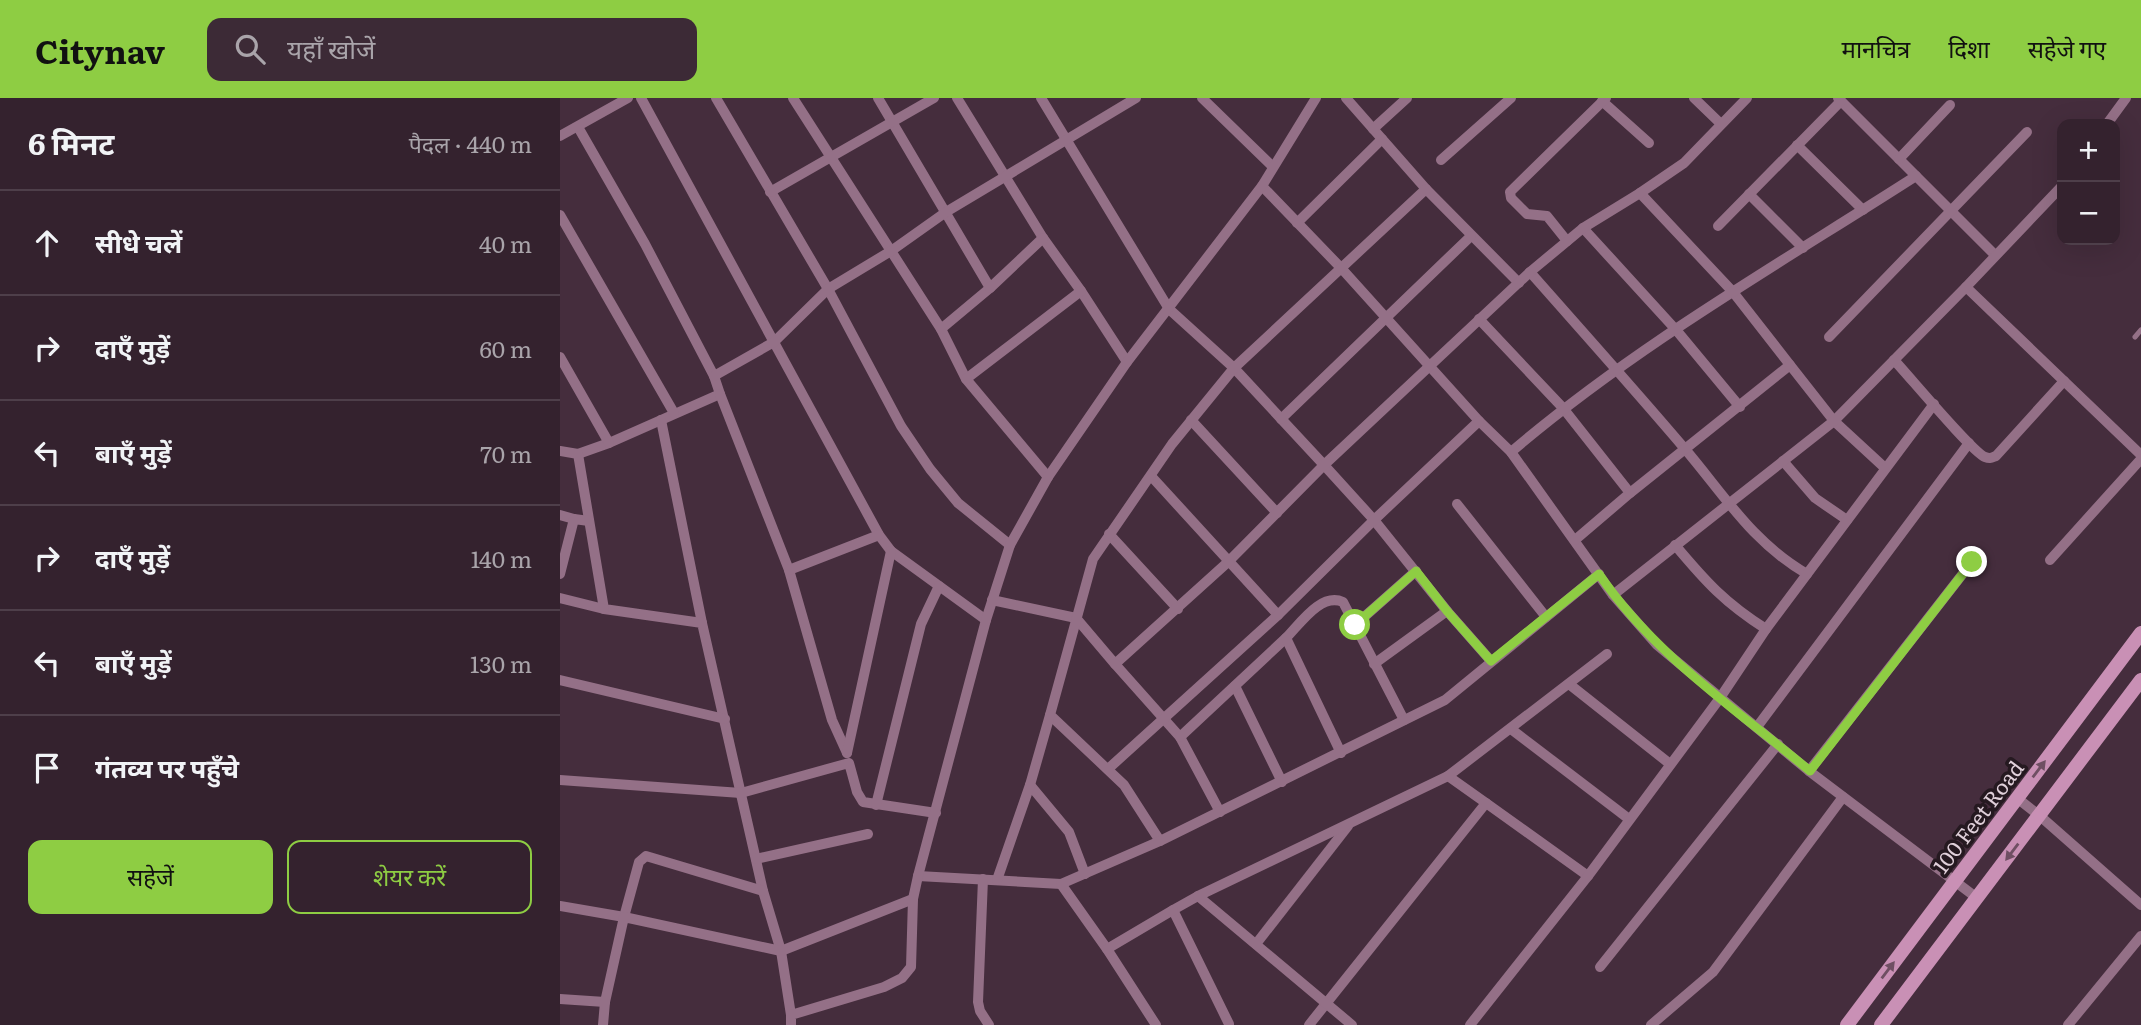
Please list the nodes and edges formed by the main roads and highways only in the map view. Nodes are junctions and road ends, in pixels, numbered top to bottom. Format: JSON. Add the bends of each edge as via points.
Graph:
{"nodes":[{"id":1,"x":2141,"y":633,"type":"edge"},
{"id":2,"x":2141,"y":680,"type":"edge"},
{"id":3,"x":1847,"y":1025,"type":"edge"},
{"id":4,"x":1881,"y":1025,"type":"edge"}],
"edges":[{"from":3,"to":1,"type":"main road","name":"100 Feet Road","one_way":true},
{"from":2,"to":4,"type":"main road","one_way":true}]}
